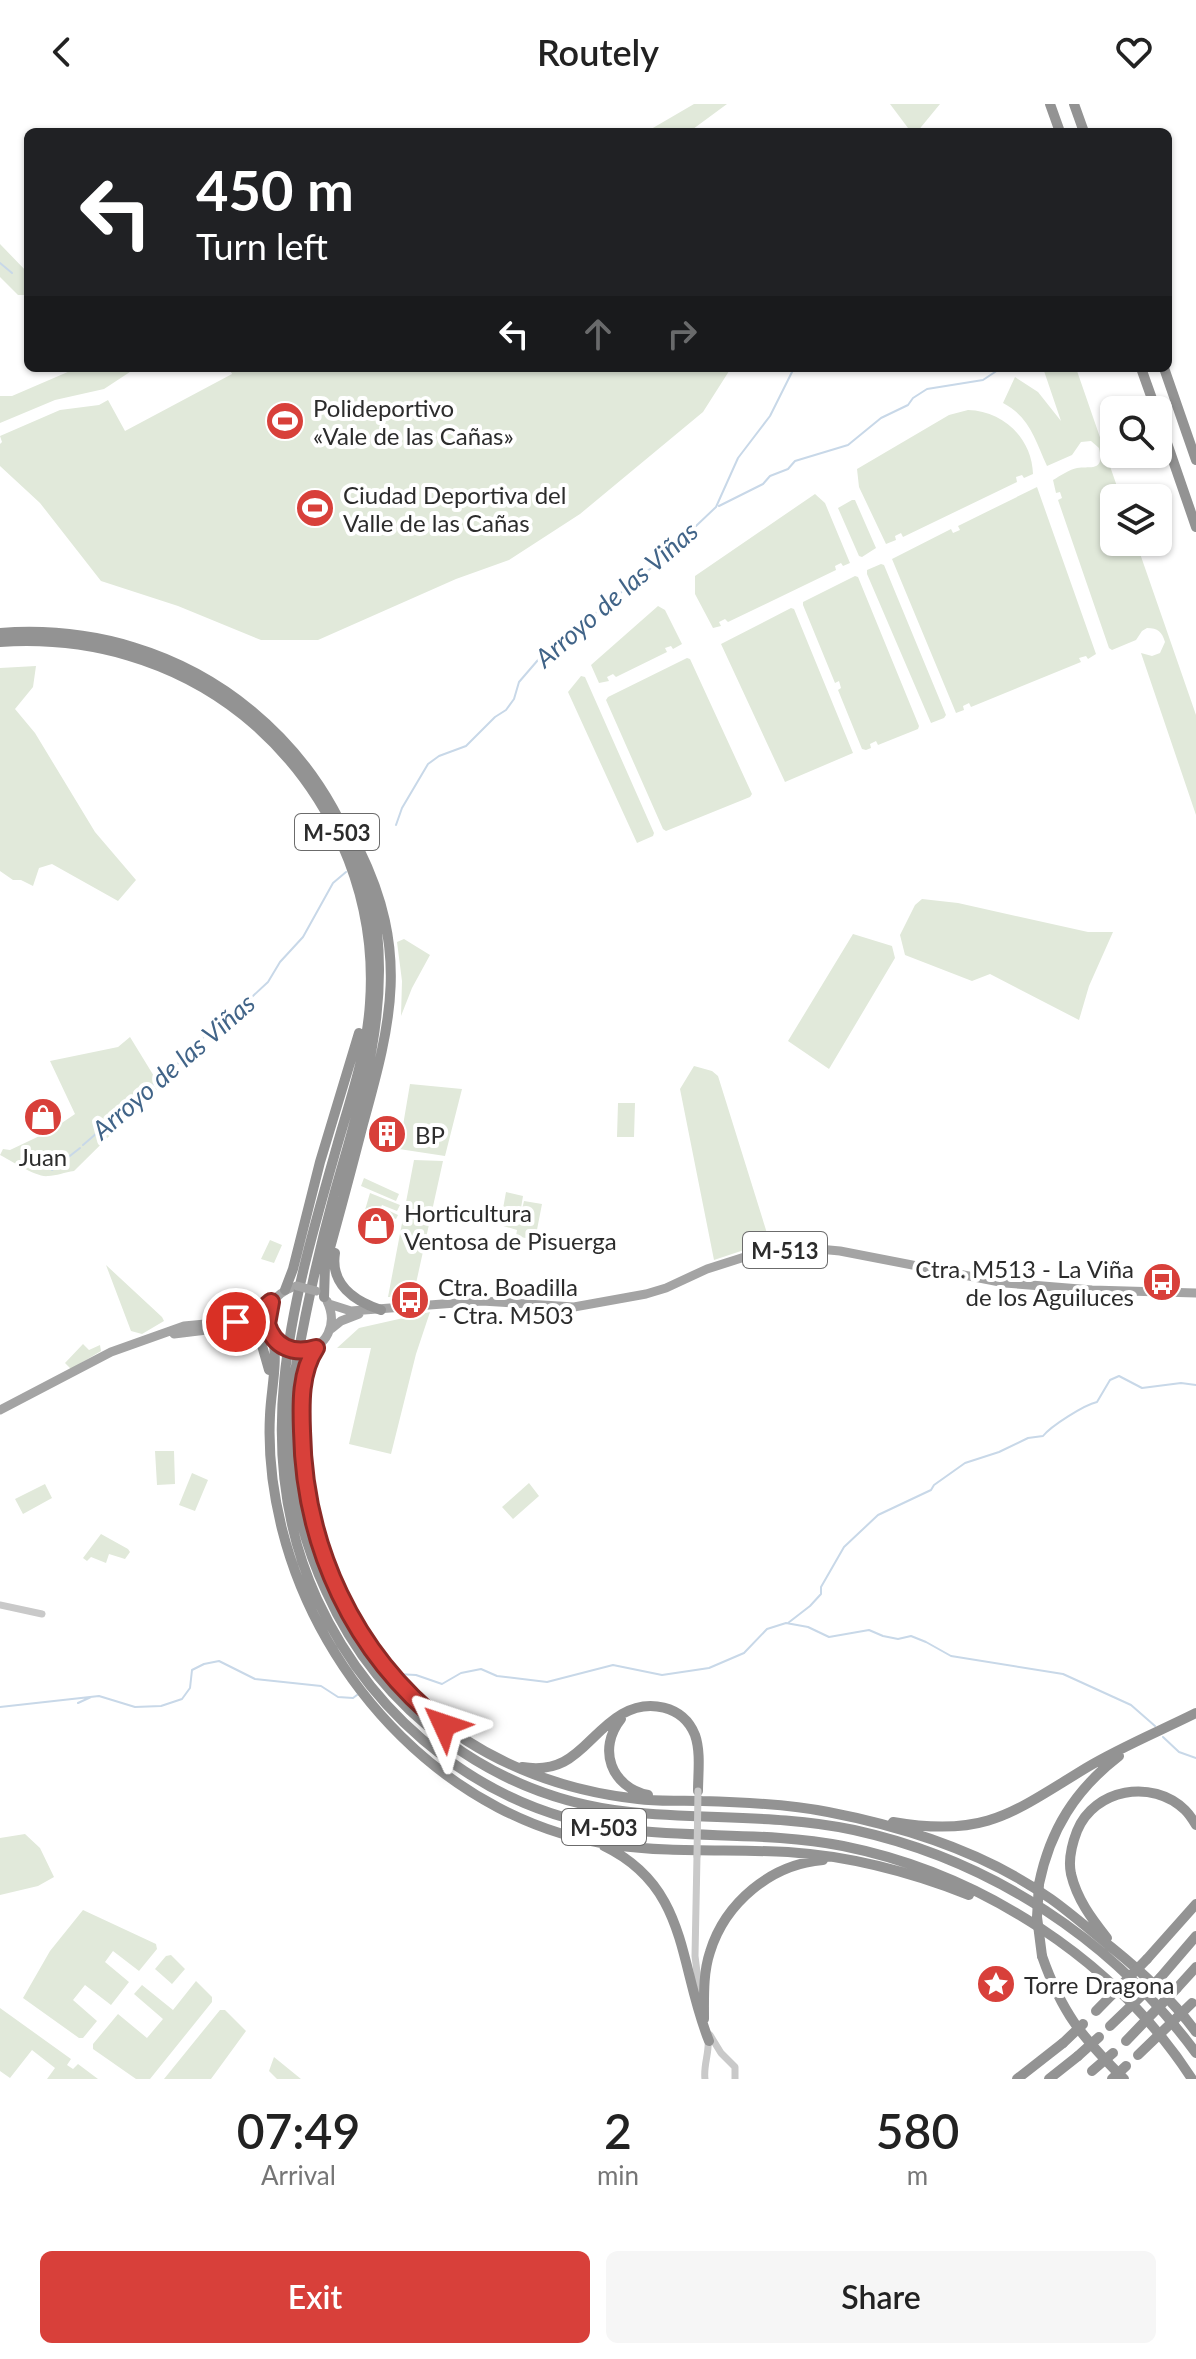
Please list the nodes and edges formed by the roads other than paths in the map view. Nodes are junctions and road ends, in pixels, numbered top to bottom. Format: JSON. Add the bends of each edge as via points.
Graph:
{"nodes":[{"id":1,"x":1050,"y":104,"type":"edge"},
{"id":2,"x":1074,"y":104,"type":"edge"},
{"id":3,"x":1059,"y":128,"type":"edge"},
{"id":4,"x":1083,"y":128,"type":"edge"},
{"id":5,"x":1142,"y":372,"type":"edge"},
{"id":6,"x":1165,"y":372,"type":"edge"},
{"id":7,"x":1151,"y":396,"type":"edge"},
{"id":8,"x":1172,"y":458,"type":"edge"},
{"id":9,"x":1196,"y":460,"type":"edge"},
{"id":10,"x":1196,"y":527,"type":"edge"},
{"id":11,"x":0,"y":633,"type":"edge"},
{"id":12,"x":0,"y":642,"type":"edge"},
{"id":13,"x":319,"y":783,"type":"junction"},
{"id":14,"x":370,"y":960,"type":"junction"},
{"id":15,"x":354,"y":1159,"type":"junction"},
{"id":16,"x":285,"y":1290,"type":"junction"},
{"id":17,"x":1196,"y":1293,"type":"edge"},
{"id":18,"x":323,"y":1297,"type":"junction"},
{"id":19,"x":271,"y":1302,"type":"junction"},
{"id":20,"x":377,"y":1310,"type":"junction"},
{"id":21,"x":241,"y":1326,"type":"junction"},
{"id":22,"x":331,"y":1329,"type":"junction"},
{"id":23,"x":271,"y":1335,"type":"junction"},
{"id":24,"x":152,"y":1338,"type":"junction"},
{"id":25,"x":316,"y":1348,"type":"junction"},
{"id":26,"x":0,"y":1410,"type":"edge"},
{"id":27,"x":270,"y":1416,"type":"junction"},
{"id":28,"x":0,"y":1605,"type":"edge"},
{"id":29,"x":42,"y":1614,"type":"dead end"},
{"id":30,"x":337,"y":1638,"type":"junction"},
{"id":31,"x":635,"y":1708,"type":"junction"},
{"id":32,"x":1196,"y":1713,"type":"edge"},
{"id":33,"x":396,"y":1733,"type":"junction"},
{"id":34,"x":1136,"y":1743,"type":"junction"},
{"id":35,"x":497,"y":1760,"type":"junction"},
{"id":36,"x":507,"y":1778,"type":"junction"},
{"id":37,"x":698,"y":1791,"type":"joint"},
{"id":38,"x":639,"y":1800,"type":"junction"},
{"id":39,"x":668,"y":1800,"type":"junction"},
{"id":40,"x":824,"y":1811,"type":"junction"},
{"id":41,"x":1196,"y":1825,"type":"edge"},
{"id":42,"x":591,"y":1841,"type":"junction"},
{"id":43,"x":851,"y":1860,"type":"junction"},
{"id":44,"x":1196,"y":1896,"type":"edge"},
{"id":45,"x":1196,"y":1904,"type":"edge"},
{"id":46,"x":1172,"y":1931,"type":"junction"},
{"id":47,"x":1196,"y":1936,"type":"edge"},
{"id":48,"x":1057,"y":1940,"type":"junction"},
{"id":49,"x":1124,"y":1958,"type":"junction"},
{"id":50,"x":1196,"y":1967,"type":"edge"},
{"id":51,"x":1195,"y":2000,"type":"edge"},
{"id":52,"x":705,"y":2020,"type":"junction"},
{"id":53,"x":1196,"y":2032,"type":"edge"},
{"id":54,"x":709,"y":2041,"type":"junction"},
{"id":55,"x":1196,"y":2053,"type":"edge"},
{"id":56,"x":725,"y":2058,"type":"junction"},
{"id":57,"x":708,"y":2062,"type":"junction"},
{"id":58,"x":1088,"y":2075,"type":"edge"},
{"id":59,"x":705,"y":2079,"type":"edge"},
{"id":60,"x":735,"y":2079,"type":"edge"},
{"id":61,"x":1017,"y":2079,"type":"edge"},
{"id":62,"x":1049,"y":2079,"type":"edge"},
{"id":63,"x":1112,"y":2079,"type":"edge"},
{"id":64,"x":1124,"y":2079,"type":"edge"},
{"id":65,"x":1192,"y":2079,"type":"edge"}],
"edges":[{"from":1,"to":3,"type":"highway"},
{"from":2,"to":4,"type":"highway"},
{"from":5,"to":7,"type":"highway"},
{"from":6,"to":9,"type":"highway"},
{"from":8,"to":10,"type":"highway"},
{"from":11,"to":13,"type":"highway","number":"M-503","via":[[69,633],[172,660],[229,692],[269,725]]},
{"from":12,"to":14,"type":"highway","number":"M-503","via":[[98,647],[170,669],[224,700],[265,733],[298,767],[342,842],[359,890]]},
{"from":13,"to":15,"type":"highway","via":[[373,879],[389,940],[386,1032]]},
{"from":13,"to":36,"type":"highway","number":"M-503","via":[[367,888],[377,925],[380,995],[368,1071],[303,1322],[291,1392],[295,1496],[326,1593],[369,1665],[427,1727]]},
{"from":14,"to":16,"type":"highway","via":[[358,1037]]},
{"from":14,"to":30,"type":"highway","number":"M-503","via":[[368,1024],[302,1280],[284,1371],[280,1427],[285,1495],[296,1545]]},
{"from":15,"to":18,"type":"highway","via":[[325,1266]]},
{"from":15,"to":20,"type":"highway","via":[[333,1264],[344,1289]]},
{"from":16,"to":18,"type":"main road","bridge":true,"via":[[297,1286]]},
{"from":16,"to":19,"type":"main road"},
{"from":17,"to":20,"type":"main road","number":"M-513","via":[[1005,1283],[808,1248],[754,1254],[666,1288],[585,1306],[482,1301]]},
{"from":18,"to":20,"type":"main road","number":"M-513","via":[[338,1309]]},
{"from":18,"to":22,"type":"main road","via":[[332,1316]]},
{"from":19,"to":23,"type":"main road"},
{"from":19,"to":24,"type":"main road","via":[[247,1320],[192,1324]]},
{"from":20,"to":22,"type":"main road","number":"M-513"},
{"from":21,"to":23,"type":"main road"},
{"from":21,"to":24,"type":"main road"},
{"from":21,"to":27,"type":"highway","via":[[257,1336],[268,1358]]},
{"from":22,"to":25,"type":"main road"},
{"from":23,"to":25,"type":"main road","bridge":true,"via":[[285,1348]]},
{"from":23,"to":27,"type":"highway","via":[[275,1353]]},
{"from":24,"to":26,"type":"main road","via":[[99,1357]]},
{"from":25,"to":35,"type":"highway","number":"M-503","via":[[307,1365],[302,1456],[321,1549],[345,1608],[384,1668],[429,1713]]},
{"from":27,"to":33,"type":"highway","number":"M-503","via":[[282,1530],[307,1601],[329,1644]]},
{"from":28,"to":29,"type":"street"},
{"from":30,"to":33,"type":"highway"},
{"from":30,"to":48,"type":"highway","number":"M-503","via":[[367,1683],[415,1735],[480,1782],[523,1803],[626,1830],[762,1835],[872,1853],[977,1892]]},
{"from":31,"to":35,"type":"highway","number":"M-503","via":[[620,1714],[585,1748],[552,1766],[534,1769]]},
{"from":31,"to":37,"type":"highway","via":[[663,1706],[688,1724],[697,1747]]},
{"from":31,"to":39,"type":"highway","number":"M-503","via":[[610,1736],[609,1760],[631,1790]]},
{"from":32,"to":34,"type":"highway","number":"M-503"},
{"from":33,"to":42,"type":"highway","number":"M-503","via":[[473,1793],[529,1821]]},
{"from":34,"to":40,"type":"highway","number":"M-503","via":[[1024,1806],[972,1826],[910,1825]]},
{"from":34,"to":64,"type":"highway","number":"M-503","bridge":true,"via":[[1079,1792],[1052,1838],[1039,1884],[1037,1917],[1042,1956],[1067,2015]]},
{"from":35,"to":38,"type":"highway","number":"M-503","via":[[576,1789]]},
{"from":36,"to":38,"type":"highway","via":[[567,1794]]},
{"from":36,"to":55,"type":"highway","number":"M-503","via":[[598,1807],[809,1822],[877,1835],[934,1854],[988,1876],[1072,1928],[1135,1983]]},
{"from":37,"to":52,"type":"street","bridge":true,"via":[[696,1966]]},
{"from":38,"to":39,"type":"highway","number":"M-503"},
{"from":39,"to":40,"type":"highway","number":"M-503"},
{"from":40,"to":49,"type":"highway","number":"M-503","via":[[930,1839],[990,1864],[1050,1898]]},
{"from":41,"to":49,"type":"highway","via":[[1161,1794],[1135,1790],[1114,1794],[1081,1822],[1070,1871],[1092,1919]]},
{"from":42,"to":43,"type":"highway","number":"M-503"},
{"from":42,"to":54,"type":"highway","via":[[631,1861],[659,1890],[676,1927]]},
{"from":43,"to":48,"type":"highway","number":"M-503","via":[[949,1887]]},
{"from":43,"to":52,"type":"highway","number":"M-503","via":[[787,1868],[742,1898],[710,1951]]},
{"from":44,"to":46,"type":"highway"},
{"from":45,"to":46,"type":"highway"},
{"from":46,"to":61,"type":"highway","bridge":true,"via":[[1083,2024]]},
{"from":47,"to":62,"type":"highway","bridge":true,"via":[[1160,1978]]},
{"from":48,"to":65,"type":"highway","number":"M-503","via":[[1123,1996]]},
{"from":49,"to":53,"type":"highway","number":"M-503"},
{"from":50,"to":58,"type":"highway","bridge":true},
{"from":51,"to":63,"type":"highway","bridge":true},
{"from":52,"to":54,"type":"street"},
{"from":52,"to":56,"type":"street"},
{"from":54,"to":57,"type":"street"},
{"from":56,"to":57,"type":"street"},
{"from":56,"to":60,"type":"street","via":[[735,2067]]},
{"from":57,"to":59,"type":"street"}]}
